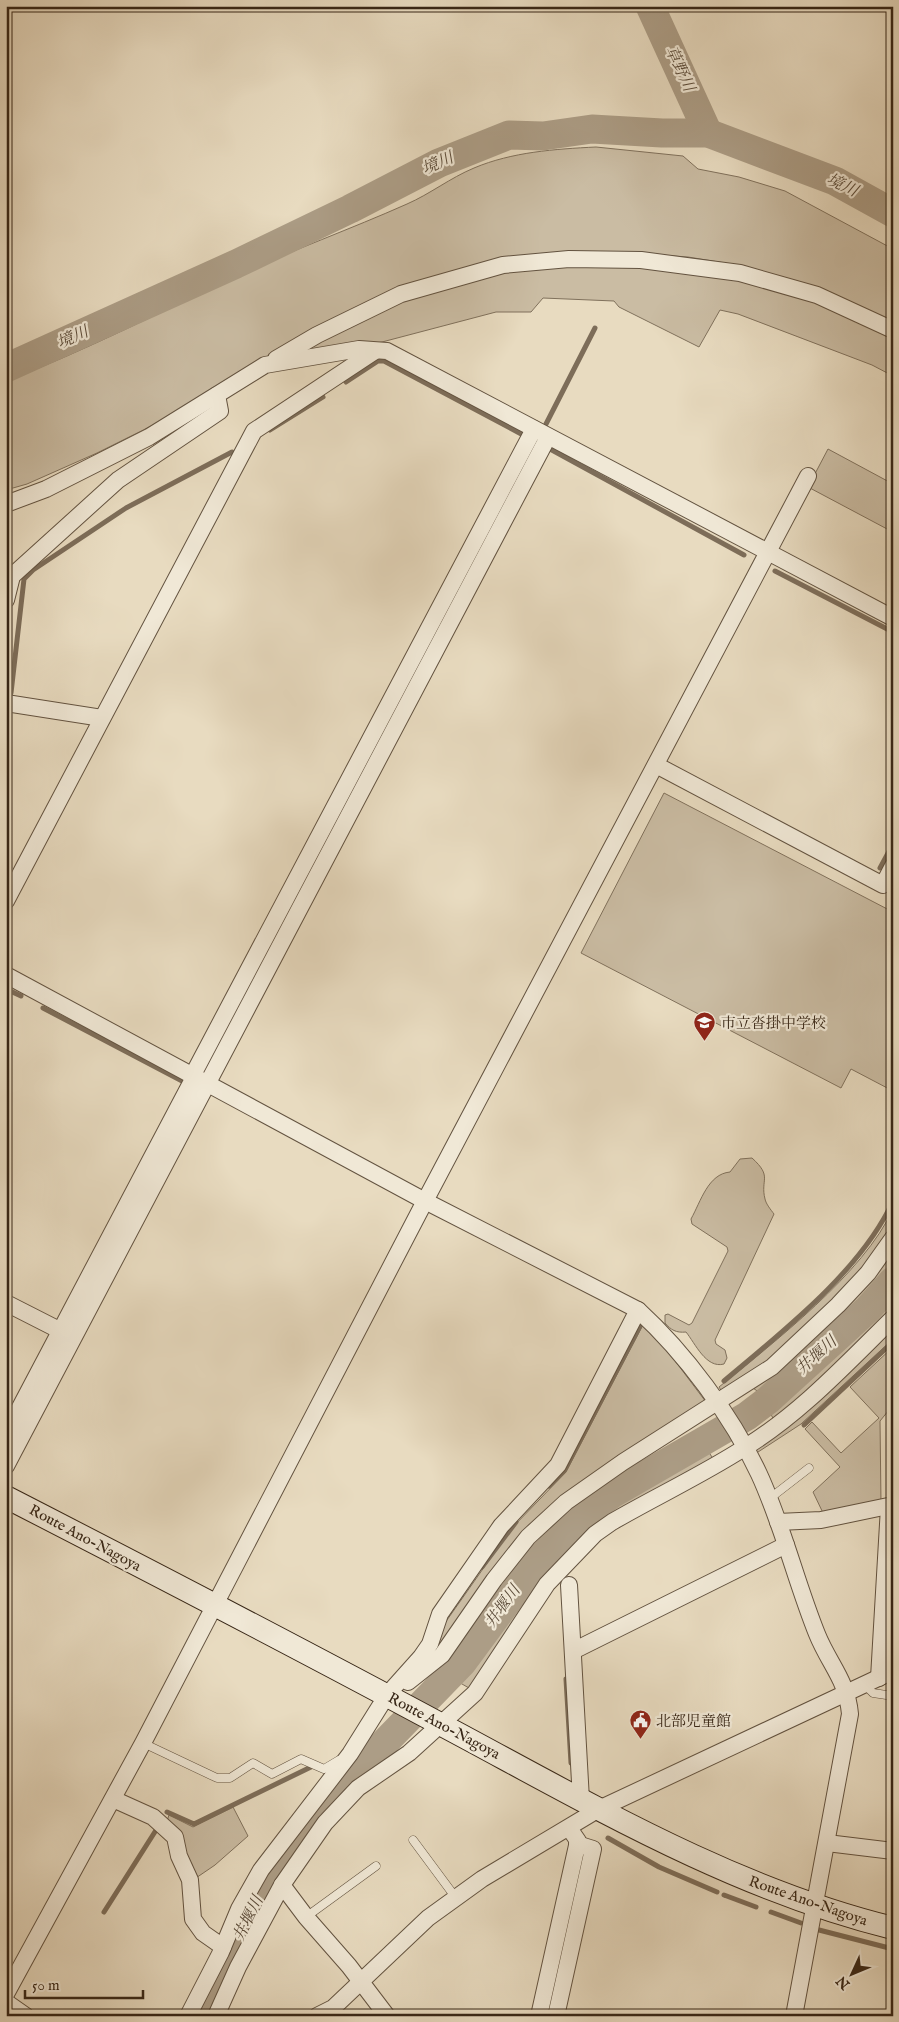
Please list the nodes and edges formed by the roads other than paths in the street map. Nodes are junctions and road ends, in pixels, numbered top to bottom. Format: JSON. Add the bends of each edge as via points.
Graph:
{"nodes":[{"id":1,"x":893,"y":330,"type":"edge"},
{"id":2,"x":375,"y":351,"type":"junction"},
{"id":3,"x":265,"y":365,"type":"junction"},
{"id":4,"x":217,"y":395,"type":"junction"},
{"id":5,"x":541,"y":433,"type":"junction"},
{"id":6,"x":808,"y":476,"type":"dead end"},
{"id":7,"x":6,"y":504,"type":"edge"},
{"id":8,"x":768,"y":552,"type":"junction"},
{"id":9,"x":7,"y":602,"type":"edge"},
{"id":10,"x":893,"y":618,"type":"edge"},
{"id":11,"x":6,"y":704,"type":"edge"},
{"id":12,"x":102,"y":718,"type":"junction"},
{"id":13,"x":656,"y":765,"type":"junction"},
{"id":14,"x":893,"y":866,"type":"edge"},
{"id":15,"x":6,"y":901,"type":"edge"},
{"id":16,"x":6,"y":975,"type":"edge"},
{"id":17,"x":200,"y":1080,"type":"junction"},
{"id":18,"x":425,"y":1201,"type":"junction"},
{"id":19,"x":893,"y":1238,"type":"edge"},
{"id":20,"x":6,"y":1303,"type":"edge"},
{"id":21,"x":638,"y":1310,"type":"junction"},
{"id":22,"x":893,"y":1318,"type":"edge"},
{"id":23,"x":61,"y":1331,"type":"junction"},
{"id":24,"x":717,"y":1403,"type":"junction"},
{"id":25,"x":6,"y":1434,"type":"edge"},
{"id":26,"x":744,"y":1446,"type":"junction"},
{"id":27,"x":6,"y":1466,"type":"edge"},
{"id":28,"x":809,"y":1468,"type":"dead end"},
{"id":29,"x":6,"y":1497,"type":"edge"},
{"id":30,"x":769,"y":1499,"type":"junction"},
{"id":31,"x":891,"y":1506,"type":"edge"},
{"id":32,"x":778,"y":1522,"type":"junction"},
{"id":33,"x":786,"y":1545,"type":"junction"},
{"id":34,"x":569,"y":1586,"type":"dead end"},
{"id":35,"x":214,"y":1607,"type":"junction"},
{"id":36,"x":573,"y":1651,"type":"junction"},
{"id":37,"x":879,"y":1678,"type":"edge"},
{"id":38,"x":848,"y":1693,"type":"junction"},
{"id":39,"x":893,"y":1696,"type":"edge"},
{"id":40,"x":390,"y":1697,"type":"junction"},
{"id":41,"x":439,"y":1724,"type":"junction"},
{"id":42,"x":143,"y":1742,"type":"junction"},
{"id":43,"x":350,"y":1754,"type":"junction"},
{"id":44,"x":113,"y":1799,"type":"junction"},
{"id":45,"x":590,"y":1804,"type":"junction"},
{"id":46,"x":569,"y":1828,"type":"junction"},
{"id":47,"x":413,"y":1840,"type":"dead end"},
{"id":48,"x":827,"y":1843,"type":"junction"},
{"id":49,"x":577,"y":1844,"type":"junction"},
{"id":50,"x":893,"y":1850,"type":"edge"},
{"id":51,"x":376,"y":1866,"type":"dead end"},
{"id":52,"x":282,"y":1884,"type":"junction"},
{"id":53,"x":456,"y":1898,"type":"junction"},
{"id":54,"x":816,"y":1906,"type":"junction"},
{"id":55,"x":306,"y":1917,"type":"junction"},
{"id":56,"x":893,"y":1928,"type":"edge"},
{"id":57,"x":223,"y":1947,"type":"junction"},
{"id":58,"x":361,"y":1982,"type":"junction"},
{"id":59,"x":6,"y":1994,"type":"edge"},
{"id":60,"x":6,"y":2002,"type":"edge"},
{"id":61,"x":26,"y":2016,"type":"edge"},
{"id":62,"x":188,"y":2016,"type":"edge"},
{"id":63,"x":216,"y":2016,"type":"edge"},
{"id":64,"x":317,"y":2016,"type":"edge"},
{"id":65,"x":387,"y":2016,"type":"edge"},
{"id":66,"x":539,"y":2016,"type":"edge"},
{"id":67,"x":556,"y":2016,"type":"edge"},
{"id":68,"x":794,"y":2016,"type":"edge"}],
"edges":[{"from":1,"to":3,"type":"street","via":[[817,295],[740,273],[641,260],[569,259],[503,265],[401,294],[317,335]]},
{"from":2,"to":3,"type":"street","via":[[359,349]]},
{"from":2,"to":5,"type":"street","via":[[386,351]]},
{"from":2,"to":12,"type":"street","via":[[254,431]]},
{"from":3,"to":4,"type":"street"},
{"from":4,"to":7,"type":"street","via":[[98,464]]},
{"from":4,"to":9,"type":"street","via":[[220,411],[118,480],[12,576]]},
{"from":5,"to":8,"type":"street"},
{"from":5,"to":17,"type":"street"},
{"from":6,"to":8,"type":"street"},
{"from":8,"to":10,"type":"street"},
{"from":8,"to":13,"type":"street"},
{"from":11,"to":12,"type":"street"},
{"from":12,"to":15,"type":"street"},
{"from":13,"to":14,"type":"street","via":[[883,885]]},
{"from":13,"to":18,"type":"street"},
{"from":16,"to":17,"type":"street"},
{"from":17,"to":18,"type":"street"},
{"from":17,"to":23,"type":"street"},
{"from":17,"to":27,"type":"street"},
{"from":18,"to":21,"type":"street"},
{"from":18,"to":35,"type":"street"},
{"from":19,"to":24,"type":"street","via":[[868,1273],[838,1305],[772,1367]]},
{"from":20,"to":23,"type":"street"},
{"from":21,"to":24,"type":"street","via":[[664,1333]]},
{"from":21,"to":40,"type":"street","via":[[558,1464],[501,1526],[440,1614],[430,1644]]},
{"from":22,"to":26,"type":"street","via":[[834,1376]]},
{"from":23,"to":25,"type":"street"},
{"from":24,"to":26,"type":"street"},
{"from":24,"to":40,"type":"street","via":[[566,1502],[528,1537],[442,1655]]},
{"from":26,"to":30,"type":"street"},
{"from":26,"to":41,"type":"street","via":[[595,1534],[547,1584],[475,1693]]},
{"from":28,"to":30,"type":"lane"},
{"from":29,"to":35,"type":"main road","name":"Route Ano-Nagoya"},
{"from":30,"to":32,"type":"street"},
{"from":31,"to":32,"type":"street","via":[[821,1520]]},
{"from":31,"to":37,"type":"street"},
{"from":32,"to":33,"type":"street"},
{"from":33,"to":36,"type":"street"},
{"from":33,"to":38,"type":"street","via":[[817,1635]]},
{"from":34,"to":36,"type":"street"},
{"from":35,"to":40,"type":"main road","name":"Route Ano-Nagoya"},
{"from":35,"to":42,"type":"street"},
{"from":36,"to":45,"type":"street"},
{"from":37,"to":38,"type":"street"},
{"from":37,"to":39,"type":"lane","via":[[873,1693]]},
{"from":38,"to":45,"type":"street"},
{"from":38,"to":48,"type":"street","via":[[850,1714]]},
{"from":40,"to":41,"type":"main road","name":"Route Ano-Nagoya"},
{"from":40,"to":43,"type":"street"},
{"from":41,"to":45,"type":"main road","name":"Route Ano-Nagoya"},
{"from":41,"to":52,"type":"street","via":[[410,1753],[358,1788],[325,1823]]},
{"from":42,"to":43,"type":"lane","via":[[217,1778],[230,1778],[253,1763],[272,1774],[301,1759],[324,1769]]},
{"from":42,"to":44,"type":"street"},
{"from":43,"to":57,"type":"street","via":[[261,1870]]},
{"from":44,"to":57,"type":"street","via":[[153,1817],[175,1837],[190,1880],[193,1919],[203,1933]]},
{"from":44,"to":59,"type":"street"},
{"from":45,"to":46,"type":"street"},
{"from":45,"to":54,"type":"main road","name":"Route Ano-Nagoya","via":[[687,1853]]},
{"from":46,"to":49,"type":"street"},
{"from":46,"to":53,"type":"street","via":[[482,1878]]},
{"from":47,"to":53,"type":"lane"},
{"from":48,"to":50,"type":"street"},
{"from":48,"to":54,"type":"street"},
{"from":49,"to":66,"type":"street"},
{"from":49,"to":67,"type":"street","via":[[593,1849]]},
{"from":51,"to":55,"type":"lane"},
{"from":52,"to":55,"type":"street"},
{"from":52,"to":63,"type":"street"},
{"from":53,"to":58,"type":"street","via":[[428,1918]]},
{"from":54,"to":56,"type":"main road","name":"Route Ano-Nagoya"},
{"from":54,"to":68,"type":"street"},
{"from":55,"to":58,"type":"street"},
{"from":57,"to":62,"type":"street"},
{"from":58,"to":64,"type":"street","via":[[333,2008]]},
{"from":58,"to":65,"type":"street"},
{"from":60,"to":61,"type":"street"}]}
